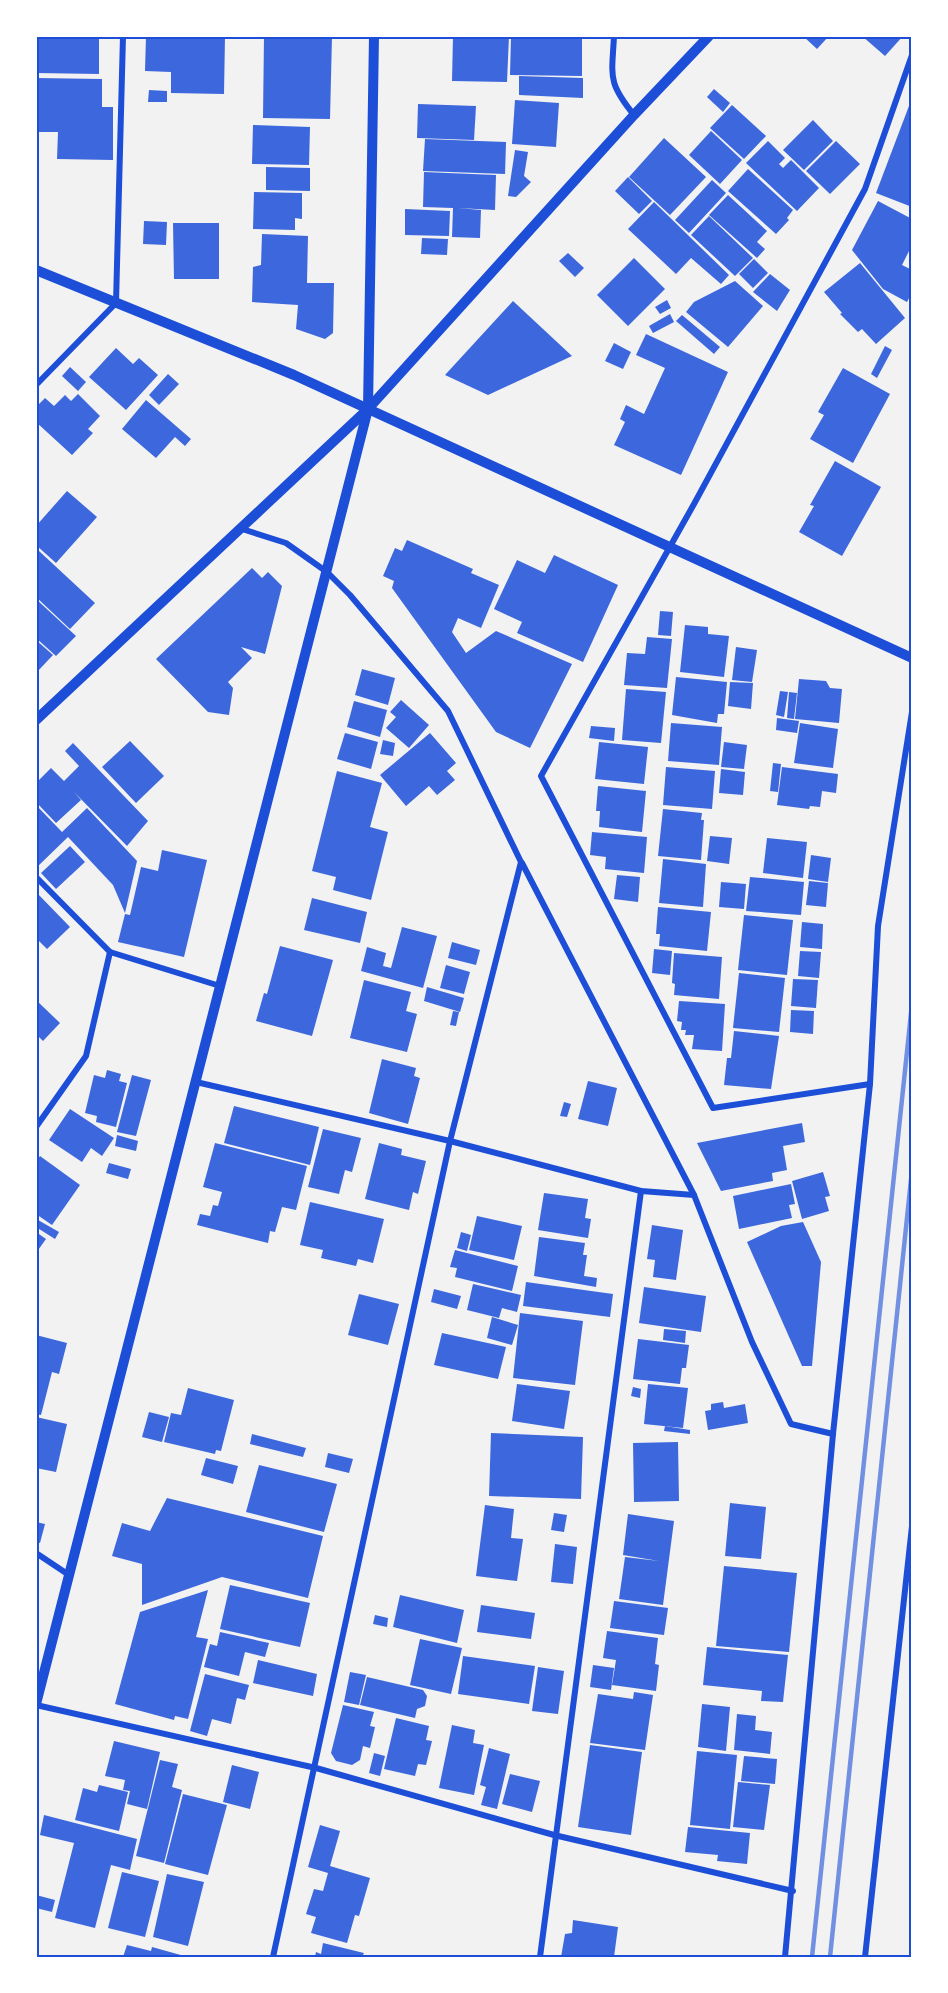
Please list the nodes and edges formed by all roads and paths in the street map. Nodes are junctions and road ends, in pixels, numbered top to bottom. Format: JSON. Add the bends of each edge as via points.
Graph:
{"nodes":[{"id":1,"x":123,"y":36,"type":"edge"},
{"id":2,"x":375,"y":36,"type":"edge"},
{"id":3,"x":614,"y":36,"type":"edge"},
{"id":4,"x":709,"y":36,"type":"edge"},
{"id":5,"x":912,"y":55,"type":"edge"},
{"id":6,"x":634,"y":115,"type":"junction"},
{"id":7,"x":36,"y":270,"type":"edge"},
{"id":8,"x":116,"y":303,"type":"junction"},
{"id":9,"x":36,"y":385,"type":"edge"},
{"id":10,"x":369,"y":409,"type":"junction"},
{"id":11,"x":242,"y":529,"type":"junction"},
{"id":12,"x":670,"y":546,"type":"junction"},
{"id":13,"x":327,"y":572,"type":"junction"},
{"id":14,"x":912,"y":658,"type":"edge"},
{"id":15,"x":912,"y":712,"type":"edge"},
{"id":16,"x":36,"y":720,"type":"edge"},
{"id":17,"x":521,"y":862,"type":"junction"},
{"id":18,"x":36,"y":877,"type":"edge"},
{"id":19,"x":110,"y":952,"type":"junction"},
{"id":20,"x":220,"y":986,"type":"junction"},
{"id":21,"x":196,"y":1082,"type":"junction"},
{"id":22,"x":870,"y":1084,"type":"junction"},
{"id":23,"x":36,"y":1126,"type":"edge"},
{"id":24,"x":450,"y":1141,"type":"junction"},
{"id":25,"x":641,"y":1191,"type":"junction"},
{"id":26,"x":694,"y":1196,"type":"junction"},
{"id":27,"x":833,"y":1434,"type":"junction"},
{"id":28,"x":912,"y":1526,"type":"edge"},
{"id":29,"x":36,"y":1553,"type":"edge"},
{"id":30,"x":69,"y":1575,"type":"junction"},
{"id":31,"x":36,"y":1704,"type":"edge"},
{"id":32,"x":316,"y":1768,"type":"junction"},
{"id":33,"x":555,"y":1835,"type":"junction"},
{"id":34,"x":793,"y":1891,"type":"junction"},
{"id":35,"x":273,"y":1957,"type":"edge"},
{"id":36,"x":540,"y":1957,"type":"edge"},
{"id":37,"x":785,"y":1957,"type":"edge"},
{"id":38,"x":866,"y":1957,"type":"edge"}],
"edges":[{"from":1,"to":8,"type":"street"},
{"from":2,"to":10,"type":"street"},
{"from":3,"to":6,"type":"street","via":[[611,82]]},
{"from":4,"to":6,"type":"street"},
{"from":5,"to":12,"type":"street","via":[[865,189]]},
{"from":6,"to":10,"type":"street"},
{"from":7,"to":8,"type":"street"},
{"from":8,"to":9,"type":"street"},
{"from":8,"to":10,"type":"street"},
{"from":10,"to":11,"type":"street"},
{"from":10,"to":12,"type":"street"},
{"from":10,"to":13,"type":"street"},
{"from":11,"to":13,"type":"street","via":[[286,543]]},
{"from":11,"to":16,"type":"street"},
{"from":12,"to":14,"type":"street"},
{"from":12,"to":22,"type":"street","via":[[541,776],[713,1108]]},
{"from":13,"to":17,"type":"street","via":[[448,711]]},
{"from":13,"to":20,"type":"street"},
{"from":15,"to":22,"type":"street","via":[[878,926]]},
{"from":17,"to":24,"type":"street"},
{"from":17,"to":26,"type":"street"},
{"from":18,"to":19,"type":"street"},
{"from":19,"to":20,"type":"street"},
{"from":19,"to":23,"type":"street","via":[[86,1056]]},
{"from":20,"to":21,"type":"street"},
{"from":21,"to":24,"type":"street"},
{"from":21,"to":30,"type":"street"},
{"from":22,"to":27,"type":"street"},
{"from":24,"to":25,"type":"street"},
{"from":24,"to":32,"type":"street"},
{"from":25,"to":26,"type":"street"},
{"from":25,"to":33,"type":"street"},
{"from":26,"to":27,"type":"street","via":[[752,1342],[791,1424]]},
{"from":27,"to":34,"type":"street"},
{"from":28,"to":38,"type":"street"},
{"from":29,"to":30,"type":"street"},
{"from":30,"to":31,"type":"street"},
{"from":31,"to":32,"type":"street"},
{"from":32,"to":33,"type":"street"},
{"from":32,"to":35,"type":"street"},
{"from":33,"to":34,"type":"street"},
{"from":33,"to":36,"type":"street"},
{"from":34,"to":37,"type":"street"}]}
